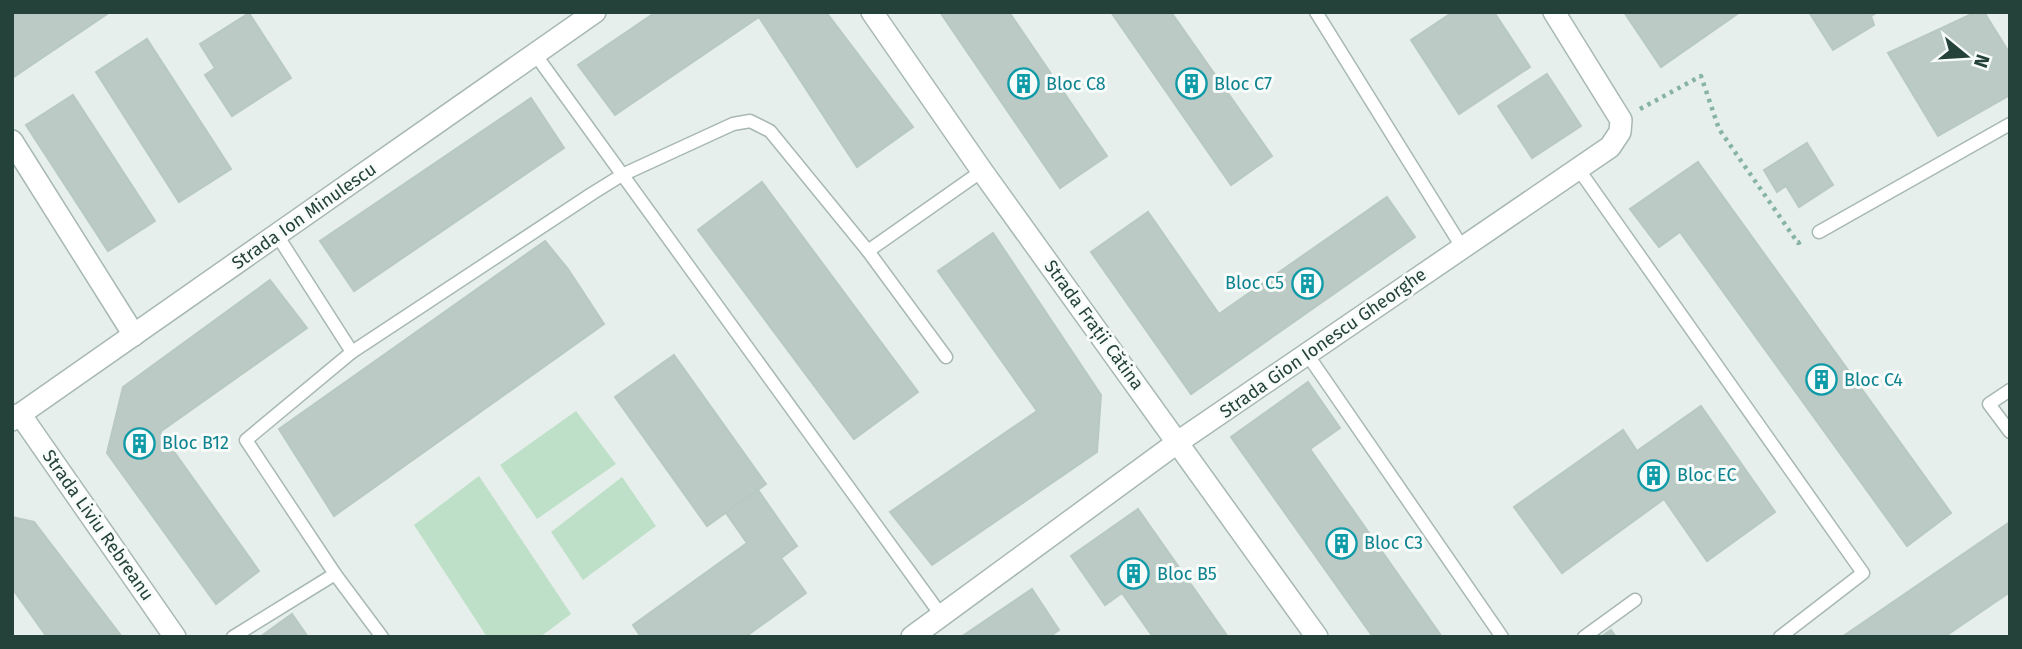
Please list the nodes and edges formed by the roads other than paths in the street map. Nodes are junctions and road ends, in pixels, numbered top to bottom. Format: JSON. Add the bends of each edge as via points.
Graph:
{"nodes":[{"id":1,"x":872,"y":12,"type":"edge"},
{"id":2,"x":1316,"y":12,"type":"edge"},
{"id":3,"x":1554,"y":12,"type":"edge"},
{"id":4,"x":585,"y":15,"type":"edge"},
{"id":5,"x":535,"y":54,"type":"junction"},
{"id":6,"x":2010,"y":124,"type":"edge"},
{"id":7,"x":12,"y":141,"type":"edge"},
{"id":8,"x":1577,"y":167,"type":"junction"},
{"id":9,"x":982,"y":171,"type":"junction"},
{"id":10,"x":622,"y":175,"type":"junction"},
{"id":11,"x":1819,"y":232,"type":"road end"},
{"id":12,"x":277,"y":235,"type":"junction"},
{"id":13,"x":1462,"y":247,"type":"junction"},
{"id":14,"x":868,"y":251,"type":"junction"},
{"id":15,"x":134,"y":335,"type":"junction"},
{"id":16,"x":352,"y":352,"type":"junction"},
{"id":17,"x":1307,"y":354,"type":"junction"},
{"id":18,"x":946,"y":357,"type":"dead end"},
{"id":19,"x":2010,"y":390,"type":"edge"},
{"id":20,"x":16,"y":417,"type":"edge"},
{"id":21,"x":2010,"y":432,"type":"edge"},
{"id":22,"x":1178,"y":442,"type":"junction"},
{"id":23,"x":335,"y":574,"type":"junction"},
{"id":24,"x":1635,"y":600,"type":"dead end"},
{"id":25,"x":941,"y":615,"type":"junction"},
{"id":26,"x":175,"y":637,"type":"edge"},
{"id":27,"x":233,"y":637,"type":"edge"},
{"id":28,"x":382,"y":637,"type":"edge"},
{"id":29,"x":912,"y":637,"type":"edge"},
{"id":30,"x":1317,"y":637,"type":"edge"},
{"id":31,"x":1502,"y":637,"type":"edge"},
{"id":32,"x":1584,"y":637,"type":"edge"},
{"id":33,"x":1780,"y":637,"type":"edge"}],
"edges":[{"from":1,"to":9,"type":"street","name":"Strada Frații Cătina"},
{"from":2,"to":13,"type":"lane"},
{"from":3,"to":8,"type":"street","name":"Strada Gion Ionescu Gheorghe","via":[[1621,120],[1620,132],[1610,147]]},
{"from":4,"to":5,"type":"street","name":"Strada Ion Minulescu"},
{"from":5,"to":10,"type":"lane"},
{"from":5,"to":12,"type":"street","name":"Strada Ion Minulescu"},
{"from":6,"to":11,"type":"lane"},
{"from":7,"to":15,"type":"street"},
{"from":8,"to":13,"type":"street","name":"Strada Gion Ionescu Gheorghe"},
{"from":8,"to":33,"type":"lane","via":[[1863,573]]},
{"from":9,"to":14,"type":"lane"},
{"from":9,"to":22,"type":"street","name":"Strada Frații Cătina"},
{"from":10,"to":14,"type":"lane","via":[[733,124],[750,121],[770,131]]},
{"from":10,"to":16,"type":"lane"},
{"from":10,"to":25,"type":"lane"},
{"from":12,"to":15,"type":"street","name":"Strada Ion Minulescu"},
{"from":12,"to":16,"type":"lane"},
{"from":13,"to":17,"type":"street","name":"Strada Gion Ionescu Gheorghe"},
{"from":14,"to":18,"type":"lane"},
{"from":15,"to":20,"type":"street","name":"Strada Ion Minulescu"},
{"from":16,"to":23,"type":"lane","via":[[246,440]]},
{"from":17,"to":22,"type":"street","name":"Strada Gion Ionescu Gheorghe"},
{"from":17,"to":31,"type":"lane"},
{"from":19,"to":21,"type":"lane","via":[[1989,404]]},
{"from":20,"to":26,"type":"street","name":"Strada Liviu Rebreanu"},
{"from":22,"to":25,"type":"street","name":"Strada Gion Ionescu Gheorghe"},
{"from":22,"to":30,"type":"street","name":"Strada Frații Cătina"},
{"from":23,"to":27,"type":"lane"},
{"from":23,"to":28,"type":"lane"},
{"from":24,"to":32,"type":"lane"},
{"from":25,"to":29,"type":"street","name":"Strada Gion Ionescu Gheorghe"}]}
